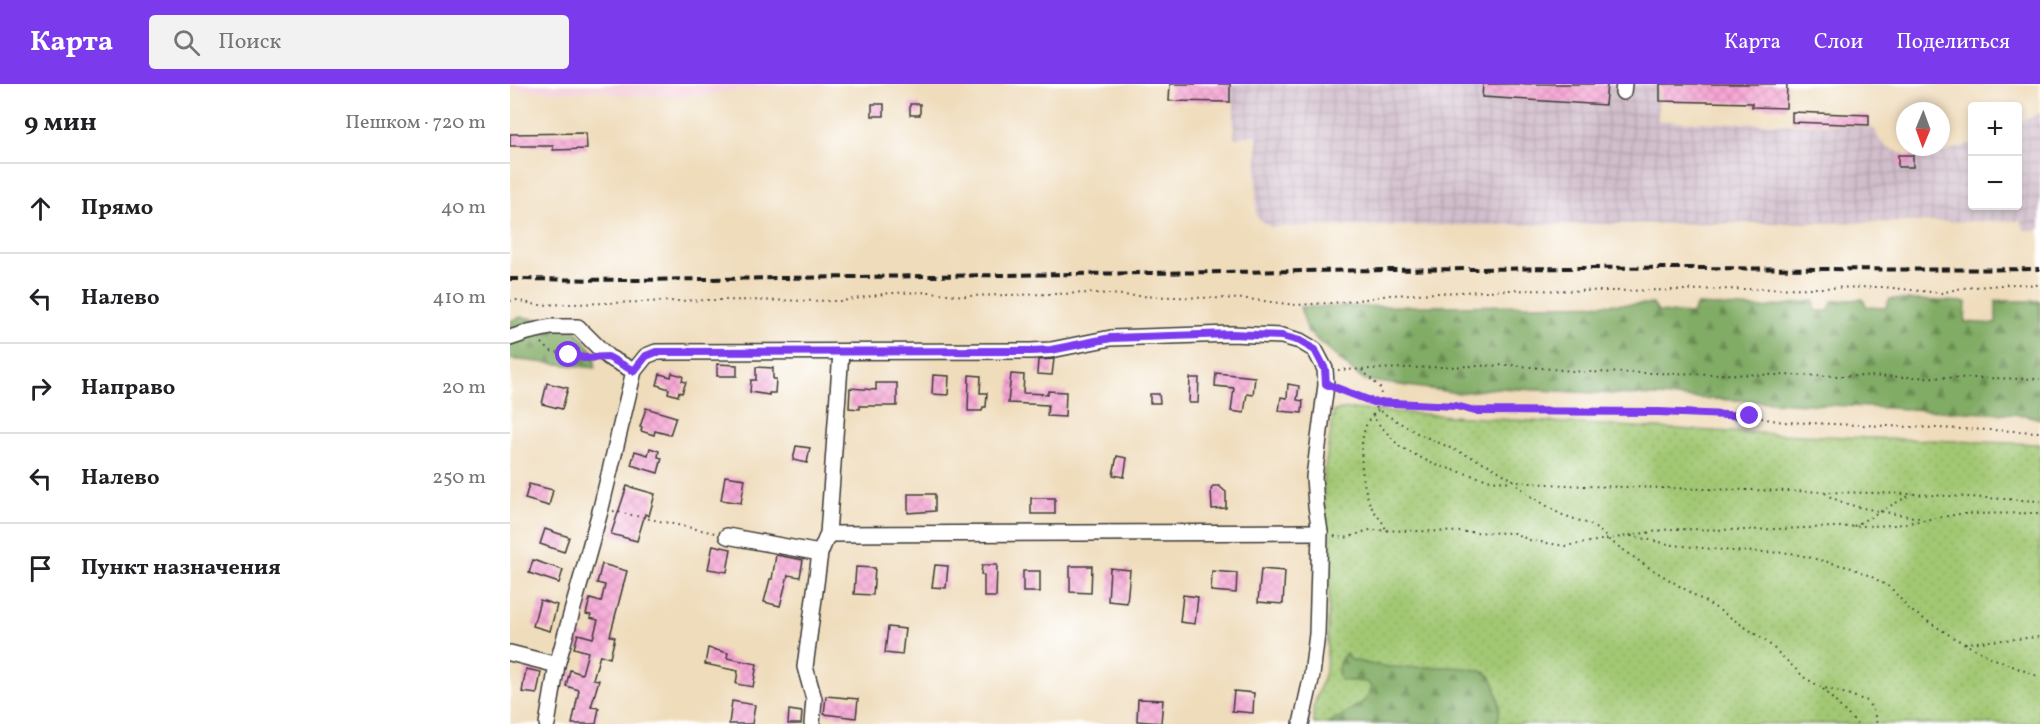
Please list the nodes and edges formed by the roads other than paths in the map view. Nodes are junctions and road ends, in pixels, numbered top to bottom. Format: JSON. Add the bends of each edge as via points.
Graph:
{"nodes":[{"id":1,"x":510,"y":338,"type":"edge"},
{"id":2,"x":842,"y":352,"type":"junction"},
{"id":3,"x":634,"y":371,"type":"junction"},
{"id":4,"x":1320,"y":532,"type":"junction"},
{"id":5,"x":828,"y":534,"type":"junction"},
{"id":6,"x":727,"y":536,"type":"road end"},
{"id":7,"x":820,"y":553,"type":"junction"},
{"id":8,"x":510,"y":653,"type":"edge"},
{"id":9,"x":557,"y":665,"type":"junction"},
{"id":10,"x":547,"y":724,"type":"edge"},
{"id":11,"x":812,"y":724,"type":"edge"},
{"id":12,"x":1301,"y":724,"type":"edge"}],
"edges":[{"from":1,"to":3,"type":"street","via":[[551,327],[578,327],[608,357]]},
{"from":2,"to":3,"type":"street","via":[[656,352],[646,356]]},
{"from":2,"to":4,"type":"street","via":[[1031,351],[1111,338],[1241,334],[1300,341],[1315,350],[1325,377],[1314,477]]},
{"from":2,"to":5,"type":"street"},
{"from":3,"to":9,"type":"street"},
{"from":4,"to":5,"type":"street"},
{"from":4,"to":12,"type":"street","via":[[1317,634]]},
{"from":5,"to":7,"type":"street"},
{"from":6,"to":7,"type":"street"},
{"from":7,"to":11,"type":"street","via":[[805,667],[814,699]]},
{"from":8,"to":9,"type":"street"},
{"from":9,"to":10,"type":"street"}]}
